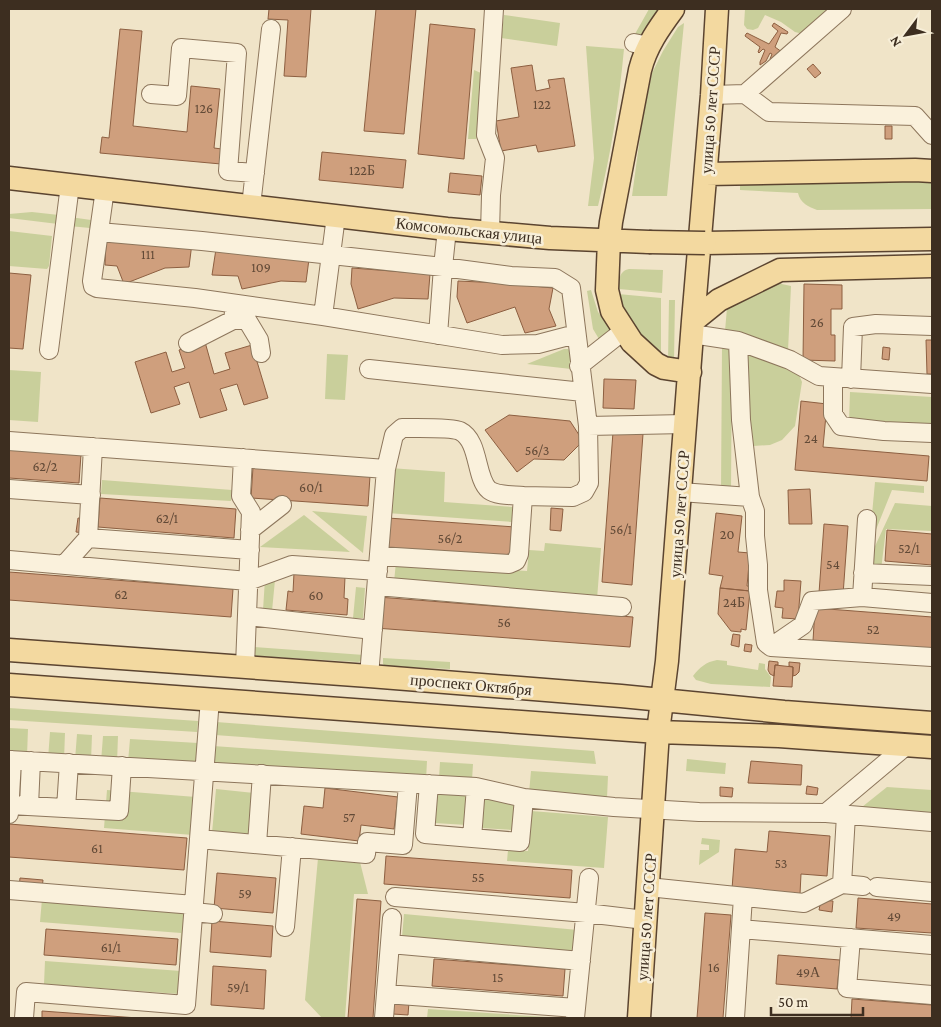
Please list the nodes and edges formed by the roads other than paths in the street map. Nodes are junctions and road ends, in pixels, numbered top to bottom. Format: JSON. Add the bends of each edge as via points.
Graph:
{"nodes":[{"id":1,"x":494,"y":9,"type":"edge"},
{"id":2,"x":673,"y":9,"type":"edge"},
{"id":3,"x":717,"y":9,"type":"edge"},
{"id":4,"x":842,"y":9,"type":"edge"},
{"id":5,"x":271,"y":29,"type":"dead end"},
{"id":6,"x":151,"y":94,"type":"dead end"},
{"id":7,"x":745,"y":94,"type":"junction"},
{"id":8,"x":712,"y":95,"type":"junction"},
{"id":9,"x":932,"y":135,"type":"edge"},
{"id":10,"x":932,"y":171,"type":"edge"},
{"id":11,"x":254,"y":173,"type":"junction"},
{"id":12,"x":706,"y":174,"type":"junction"},
{"id":13,"x":9,"y":178,"type":"edge"},
{"id":14,"x":70,"y":185,"type":"junction"},
{"id":15,"x":105,"y":189,"type":"junction"},
{"id":16,"x":251,"y":206,"type":"junction"},
{"id":17,"x":336,"y":216,"type":"junction"},
{"id":18,"x":447,"y":229,"type":"junction"},
{"id":19,"x":99,"y":232,"type":"junction"},
{"id":20,"x":490,"y":233,"type":"junction"},
{"id":21,"x":932,"y":239,"type":"edge"},
{"id":22,"x":609,"y":240,"type":"junction"},
{"id":23,"x":331,"y":255,"type":"junction"},
{"id":24,"x":932,"y":266,"type":"edge"},
{"id":25,"x":443,"y":267,"type":"junction"},
{"id":26,"x":234,"y":312,"type":"junction"},
{"id":27,"x":323,"y":316,"type":"junction"},
{"id":28,"x":932,"y":326,"type":"edge"},
{"id":29,"x":693,"y":327,"type":"junction"},
{"id":30,"x":438,"y":334,"type":"junction"},
{"id":31,"x":576,"y":334,"type":"junction"},
{"id":32,"x":617,"y":336,"type":"dead end"},
{"id":33,"x":738,"y":341,"type":"junction"},
{"id":34,"x":188,"y":343,"type":"dead end"},
{"id":35,"x":49,"y":350,"type":"dead end"},
{"id":36,"x":261,"y":353,"type":"dead end"},
{"id":37,"x":579,"y":366,"type":"junction"},
{"id":38,"x":369,"y":370,"type":"dead end"},
{"id":39,"x":690,"y":372,"type":"junction"},
{"id":40,"x":842,"y":378,"type":"junction"},
{"id":41,"x":932,"y":384,"type":"edge"},
{"id":42,"x":583,"y":392,"type":"junction"},
{"id":43,"x":685,"y":424,"type":"junction"},
{"id":44,"x":588,"y":426,"type":"junction"},
{"id":45,"x":932,"y":433,"type":"edge"},
{"id":46,"x":9,"y":441,"type":"edge"},
{"id":47,"x":93,"y":447,"type":"junction"},
{"id":48,"x":243,"y":458,"type":"junction"},
{"id":49,"x":386,"y":468,"type":"junction"},
{"id":50,"x":9,"y":489,"type":"edge"},
{"id":51,"x":680,"y":492,"type":"junction"},
{"id":52,"x":91,"y":495,"type":"junction"},
{"id":53,"x":523,"y":496,"type":"junction"},
{"id":54,"x":750,"y":497,"type":"junction"},
{"id":55,"x":282,"y":505,"type":"dead end"},
{"id":56,"x":867,"y":519,"type":"dead end"},
{"id":57,"x":250,"y":530,"type":"junction"},
{"id":58,"x":88,"y":538,"type":"junction"},
{"id":59,"x":250,"y":550,"type":"junction"},
{"id":60,"x":9,"y":560,"type":"edge"},
{"id":61,"x":64,"y":565,"type":"junction"},
{"id":62,"x":378,"y":571,"type":"junction"},
{"id":63,"x":863,"y":573,"type":"junction"},
{"id":64,"x":932,"y":576,"type":"edge"},
{"id":65,"x":248,"y":581,"type":"junction"},
{"id":66,"x":862,"y":597,"type":"junction"},
{"id":67,"x":932,"y":602,"type":"edge"},
{"id":68,"x":622,"y":607,"type":"dead end"},
{"id":69,"x":247,"y":616,"type":"junction"},
{"id":70,"x":373,"y":630,"type":"junction"},
{"id":71,"x":771,"y":647,"type":"junction"},
{"id":72,"x":9,"y":650,"type":"edge"},
{"id":73,"x":932,"y":657,"type":"edge"},
{"id":74,"x":245,"y":666,"type":"junction"},
{"id":75,"x":369,"y":676,"type":"junction"},
{"id":76,"x":9,"y":685,"type":"edge"},
{"id":77,"x":210,"y":699,"type":"junction"},
{"id":78,"x":662,"y":700,"type":"junction"},
{"id":79,"x":932,"y":723,"type":"edge"},
{"id":80,"x":658,"y":732,"type":"junction"},
{"id":81,"x":907,"y":745,"type":"junction"},
{"id":82,"x":932,"y":747,"type":"edge"},
{"id":83,"x":11,"y":760,"type":"edge"},
{"id":84,"x":31,"y":761,"type":"junction"},
{"id":85,"x":69,"y":763,"type":"junction"},
{"id":86,"x":122,"y":766,"type":"junction"},
{"id":87,"x":205,"y":771,"type":"junction"},
{"id":88,"x":262,"y":774,"type":"junction"},
{"id":89,"x":408,"y":784,"type":"junction"},
{"id":90,"x":429,"y":784,"type":"junction"},
{"id":91,"x":476,"y":787,"type":"junction"},
{"id":92,"x":524,"y":798,"type":"junction"},
{"id":93,"x":29,"y":806,"type":"junction"},
{"id":94,"x":66,"y":808,"type":"junction"},
{"id":95,"x":9,"y":809,"type":"edge"},
{"id":96,"x":653,"y":809,"type":"junction"},
{"id":97,"x":826,"y":813,"type":"junction"},
{"id":98,"x":846,"y":814,"type":"junction"},
{"id":99,"x":932,"y":822,"type":"edge"},
{"id":100,"x":472,"y":838,"type":"junction"},
{"id":101,"x":199,"y":839,"type":"junction"},
{"id":102,"x":257,"y":844,"type":"junction"},
{"id":103,"x":292,"y":847,"type":"junction"},
{"id":104,"x":589,"y":878,"type":"dead end"},
{"id":105,"x":842,"y":884,"type":"junction"},
{"id":106,"x":648,"y":887,"type":"junction"},
{"id":107,"x":9,"y":890,"type":"edge"},
{"id":108,"x":932,"y":892,"type":"edge"},
{"id":109,"x":743,"y":896,"type":"junction"},
{"id":110,"x":396,"y":897,"type":"dead end"},
{"id":111,"x":194,"y":908,"type":"junction"},
{"id":112,"x":586,"y":913,"type":"junction"},
{"id":113,"x":213,"y":914,"type":"dead end"},
{"id":114,"x":392,"y":918,"type":"dead end"},
{"id":115,"x":645,"y":920,"type":"junction"},
{"id":116,"x":285,"y":927,"type":"dead end"},
{"id":117,"x":741,"y":929,"type":"junction"},
{"id":118,"x":852,"y":938,"type":"junction"},
{"id":119,"x":390,"y":944,"type":"junction"},
{"id":120,"x":932,"y":944,"type":"edge"},
{"id":121,"x":581,"y":961,"type":"junction"},
{"id":122,"x":386,"y":994,"type":"junction"},
{"id":123,"x":932,"y":994,"type":"edge"},
{"id":124,"x":186,"y":1012,"type":"edge"},
{"id":125,"x":576,"y":1013,"type":"edge"},
{"id":126,"x":24,"y":1018,"type":"edge"},
{"id":127,"x":384,"y":1018,"type":"edge"},
{"id":128,"x":639,"y":1018,"type":"edge"},
{"id":129,"x":735,"y":1018,"type":"edge"}],
"edges":[{"from":1,"to":20,"type":"street","via":[[486,135],[495,158]]},
{"from":2,"to":22,"type":"main road","via":[[641,45],[643,56]]},
{"from":3,"to":8,"type":"main road","name":"улица 50 лет СССР"},
{"from":4,"to":7,"type":"street"},
{"from":5,"to":11,"type":"street"},
{"from":6,"to":11,"type":"street","via":[[177,96],[180,48],[237,53],[228,171]]},
{"from":7,"to":8,"type":"street"},
{"from":7,"to":9,"type":"street","via":[[769,112],[915,116]]},
{"from":8,"to":12,"type":"main road","name":"улица 50 лет СССР"},
{"from":10,"to":12,"type":"main road"},
{"from":11,"to":16,"type":"street"},
{"from":12,"to":29,"type":"main road","name":"улица 50 лет СССР"},
{"from":13,"to":14,"type":"main road","name":"Комсомольская улица"},
{"from":14,"to":15,"type":"main road","name":"Комсомольская улица"},
{"from":14,"to":35,"type":"street"},
{"from":15,"to":16,"type":"main road","name":"Комсомольская улица"},
{"from":15,"to":19,"type":"street"},
{"from":16,"to":17,"type":"main road","name":"Комсомольская улица"},
{"from":17,"to":18,"type":"main road","name":"Комсомольская улица"},
{"from":17,"to":23,"type":"street"},
{"from":18,"to":20,"type":"main road","name":"Комсомольская улица"},
{"from":18,"to":25,"type":"street"},
{"from":19,"to":23,"type":"street"},
{"from":19,"to":26,"type":"street","via":[[93,286]]},
{"from":20,"to":22,"type":"main road","name":"Комсомольская улица"},
{"from":21,"to":22,"type":"main road","name":"Комсомольская улица","bridge":true,"via":[[705,243]]},
{"from":22,"to":39,"type":"main road","via":[[607,290],[612,311],[632,342],[656,364]]},
{"from":23,"to":25,"type":"street"},
{"from":23,"to":27,"type":"street"},
{"from":24,"to":29,"type":"main road","via":[[780,270],[720,300]]},
{"from":25,"to":30,"type":"street"},
{"from":25,"to":31,"type":"street","via":[[555,278],[571,288]]},
{"from":26,"to":27,"type":"street"},
{"from":26,"to":34,"type":"street"},
{"from":26,"to":36,"type":"street","via":[[248,320]]},
{"from":27,"to":30,"type":"street"},
{"from":28,"to":40,"type":"street","via":[[876,324],[853,327]]},
{"from":29,"to":33,"type":"street"},
{"from":29,"to":39,"type":"main road","name":"улица 50 лет СССР"},
{"from":30,"to":31,"type":"street","via":[[502,345],[538,344]]},
{"from":31,"to":37,"type":"street"},
{"from":32,"to":37,"type":"street"},
{"from":33,"to":40,"type":"street","via":[[790,360],[819,376]]},
{"from":33,"to":54,"type":"street","via":[[741,420]]},
{"from":37,"to":42,"type":"street"},
{"from":38,"to":42,"type":"street"},
{"from":39,"to":43,"type":"main road","name":"улица 50 лет СССР"},
{"from":40,"to":41,"type":"street"},
{"from":40,"to":45,"type":"street","via":[[833,414],[841,426]]},
{"from":42,"to":44,"type":"street"},
{"from":43,"to":44,"type":"street"},
{"from":43,"to":51,"type":"main road","name":"улица 50 лет СССР"},
{"from":44,"to":53,"type":"street","via":[[589,483],[584,492],[574,497]]},
{"from":46,"to":47,"type":"street"},
{"from":47,"to":48,"type":"street"},
{"from":47,"to":52,"type":"street"},
{"from":48,"to":49,"type":"street"},
{"from":48,"to":57,"type":"street","via":[[241,496],[251,512]]},
{"from":49,"to":53,"type":"street","via":[[397,430],[459,430],[471,444],[489,490]]},
{"from":49,"to":62,"type":"street"},
{"from":50,"to":52,"type":"street"},
{"from":51,"to":54,"type":"street"},
{"from":51,"to":78,"type":"main road","name":"улица 50 лет СССР"},
{"from":52,"to":58,"type":"street"},
{"from":53,"to":62,"type":"street","via":[[516,561]]},
{"from":54,"to":71,"type":"street","via":[[756,511],[758,590],[766,643]]},
{"from":55,"to":57,"type":"street"},
{"from":56,"to":63,"type":"street"},
{"from":57,"to":59,"type":"street"},
{"from":58,"to":59,"type":"street"},
{"from":58,"to":61,"type":"street"},
{"from":59,"to":65,"type":"street"},
{"from":60,"to":61,"type":"street"},
{"from":61,"to":65,"type":"street"},
{"from":62,"to":65,"type":"street","via":[[292,565]]},
{"from":62,"to":68,"type":"street"},
{"from":62,"to":70,"type":"street"},
{"from":63,"to":64,"type":"street"},
{"from":63,"to":66,"type":"street"},
{"from":65,"to":69,"type":"street"},
{"from":66,"to":67,"type":"street"},
{"from":66,"to":71,"type":"street","via":[[812,601],[803,624]]},
{"from":69,"to":70,"type":"street"},
{"from":69,"to":74,"type":"street"},
{"from":70,"to":75,"type":"street"},
{"from":71,"to":73,"type":"street"},
{"from":72,"to":74,"type":"main road","name":"проспект Октября"},
{"from":74,"to":75,"type":"main road","name":"проспект Октября"},
{"from":75,"to":78,"type":"main road","name":"проспект Октября"},
{"from":76,"to":77,"type":"main road","name":"проспект Октября"},
{"from":77,"to":80,"type":"main road","name":"проспект Октября"},
{"from":77,"to":87,"type":"street"},
{"from":78,"to":79,"type":"main road","name":"проспект Октября"},
{"from":78,"to":80,"type":"main road","name":"улица 50 лет СССР"},
{"from":80,"to":81,"type":"main road","name":"проспект Октября"},
{"from":80,"to":96,"type":"main road","name":"улица 50 лет СССР"},
{"from":81,"to":82,"type":"main road","name":"проспект Октября"},
{"from":81,"to":97,"type":"street"},
{"from":83,"to":84,"type":"street"},
{"from":83,"to":95,"type":"street"},
{"from":84,"to":85,"type":"street"},
{"from":84,"to":93,"type":"street"},
{"from":85,"to":86,"type":"street"},
{"from":85,"to":94,"type":"street"},
{"from":86,"to":87,"type":"street"},
{"from":86,"to":94,"type":"street","via":[[119,811]]},
{"from":87,"to":88,"type":"street"},
{"from":87,"to":101,"type":"street"},
{"from":88,"to":89,"type":"street"},
{"from":88,"to":102,"type":"street"},
{"from":89,"to":90,"type":"street"},
{"from":89,"to":103,"type":"street","via":[[403,845],[367,842],[366,854]]},
{"from":90,"to":91,"type":"street"},
{"from":90,"to":100,"type":"street","via":[[425,834]]},
{"from":91,"to":92,"type":"street"},
{"from":91,"to":100,"type":"street"},
{"from":92,"to":96,"type":"street"},
{"from":92,"to":100,"type":"street","via":[[520,842]]},
{"from":93,"to":94,"type":"street"},
{"from":93,"to":95,"type":"street"},
{"from":96,"to":97,"type":"street"},
{"from":96,"to":106,"type":"main road","name":"улица 50 лет СССР"},
{"from":97,"to":98,"type":"street"},
{"from":98,"to":99,"type":"street"},
{"from":98,"to":105,"type":"street"},
{"from":101,"to":102,"type":"street"},
{"from":101,"to":111,"type":"street"},
{"from":102,"to":103,"type":"street"},
{"from":103,"to":116,"type":"street"},
{"from":104,"to":112,"type":"street"},
{"from":105,"to":108,"type":"street"},
{"from":105,"to":109,"type":"street","via":[[804,903]]},
{"from":106,"to":109,"type":"street"},
{"from":106,"to":115,"type":"main road","name":"улица 50 лет СССР"},
{"from":107,"to":111,"type":"street"},
{"from":109,"to":117,"type":"street"},
{"from":110,"to":112,"type":"street"},
{"from":111,"to":113,"type":"street"},
{"from":111,"to":124,"type":"street"},
{"from":112,"to":115,"type":"street"},
{"from":112,"to":121,"type":"street"},
{"from":114,"to":119,"type":"street"},
{"from":115,"to":128,"type":"main road","name":"улица 50 лет СССР"},
{"from":117,"to":118,"type":"street"},
{"from":117,"to":129,"type":"street"},
{"from":118,"to":120,"type":"street"},
{"from":118,"to":123,"type":"street","via":[[847,988]]},
{"from":119,"to":121,"type":"street"},
{"from":119,"to":122,"type":"street"},
{"from":121,"to":125,"type":"street"},
{"from":122,"to":125,"type":"street"},
{"from":122,"to":127,"type":"street"},
{"from":124,"to":126,"type":"street","via":[[26,992]]}]}
